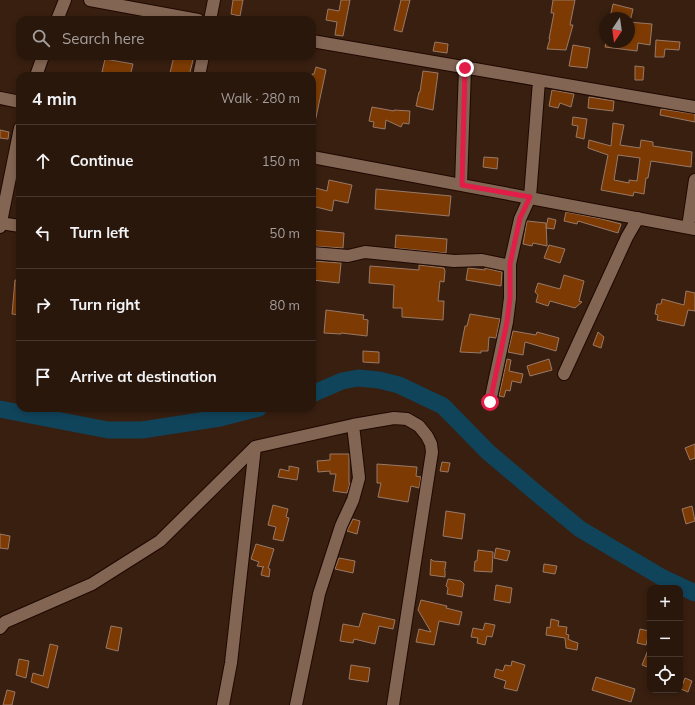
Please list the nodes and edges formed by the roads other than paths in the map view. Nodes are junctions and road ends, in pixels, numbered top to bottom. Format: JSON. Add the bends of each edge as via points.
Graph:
{"nodes":[{"id":1,"x":65,"y":0,"type":"edge"},
{"id":2,"x":90,"y":0,"type":"edge"},
{"id":3,"x":214,"y":0,"type":"edge"},
{"id":4,"x":59,"y":16,"type":"edge"},
{"id":5,"x":176,"y":16,"type":"edge"},
{"id":6,"x":211,"y":16,"type":"edge"},
{"id":7,"x":316,"y":42,"type":"edge"},
{"id":8,"x":42,"y":60,"type":"edge"},
{"id":9,"x":202,"y":60,"type":"edge"},
{"id":10,"x":465,"y":68,"type":"junction"},
{"id":11,"x":37,"y":72,"type":"edge"},
{"id":12,"x":201,"y":72,"type":"edge"},
{"id":13,"x":539,"y":81,"type":"junction"},
{"id":14,"x":0,"y":98,"type":"edge"},
{"id":15,"x":16,"y":101,"type":"edge"},
{"id":16,"x":695,"y":107,"type":"edge"},
{"id":17,"x":16,"y":147,"type":"edge"},
{"id":18,"x":316,"y":158,"type":"edge"},
{"id":19,"x":695,"y":180,"type":"edge"},
{"id":20,"x":462,"y":185,"type":"junction"},
{"id":21,"x":530,"y":197,"type":"junction"},
{"id":22,"x":638,"y":218,"type":"junction"},
{"id":23,"x":0,"y":224,"type":"edge"},
{"id":24,"x":16,"y":226,"type":"edge"},
{"id":25,"x":691,"y":228,"type":"edge"},
{"id":26,"x":316,"y":253,"type":"edge"},
{"id":27,"x":510,"y":266,"type":"junction"},
{"id":28,"x":564,"y":374,"type":"dead end"},
{"id":29,"x":490,"y":402,"type":"dead end"},
{"id":30,"x":353,"y":425,"type":"junction"},
{"id":31,"x":255,"y":447,"type":"junction"},
{"id":32,"x":0,"y":628,"type":"edge"},
{"id":33,"x":223,"y":705,"type":"edge"},
{"id":34,"x":296,"y":705,"type":"edge"},
{"id":35,"x":393,"y":705,"type":"edge"}],
"edges":[{"from":1,"to":4,"type":"street"},
{"from":2,"to":5,"type":"street"},
{"from":3,"to":6,"type":"street"},
{"from":7,"to":10,"type":"street"},
{"from":8,"to":11,"type":"street"},
{"from":9,"to":12,"type":"street"},
{"from":10,"to":13,"type":"street"},
{"from":10,"to":20,"type":"street"},
{"from":13,"to":16,"type":"street"},
{"from":13,"to":21,"type":"street"},
{"from":14,"to":15,"type":"street"},
{"from":17,"to":23,"type":"street"},
{"from":18,"to":20,"type":"street"},
{"from":19,"to":25,"type":"street"},
{"from":20,"to":21,"type":"street"},
{"from":21,"to":22,"type":"street"},
{"from":21,"to":27,"type":"street","via":[[520,218]]},
{"from":22,"to":25,"type":"street"},
{"from":22,"to":28,"type":"street"},
{"from":23,"to":24,"type":"street"},
{"from":26,"to":27,"type":"street","via":[[348,256],[365,252],[454,261],[482,260]]},
{"from":27,"to":29,"type":"street","via":[[507,322]]},
{"from":30,"to":31,"type":"street"},
{"from":30,"to":34,"type":"street","via":[[359,478],[318,594]]},
{"from":30,"to":35,"type":"street","via":[[394,418],[407,419],[419,426],[431,444],[432,452]]},
{"from":31,"to":32,"type":"street","via":[[160,541],[92,584],[5,622]]},
{"from":31,"to":33,"type":"street","via":[[231,663]]}]}
